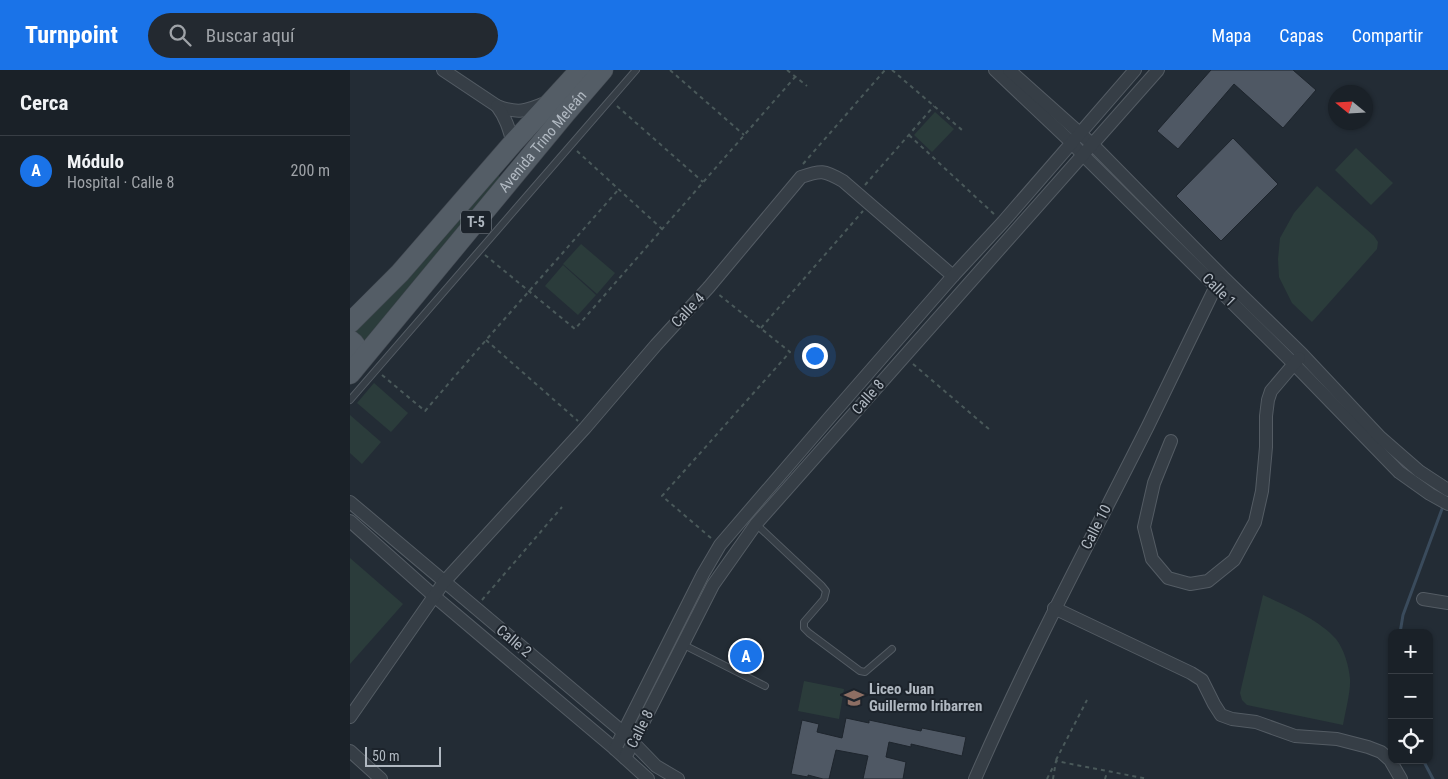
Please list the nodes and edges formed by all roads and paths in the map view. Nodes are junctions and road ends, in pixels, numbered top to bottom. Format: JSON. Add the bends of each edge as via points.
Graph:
{"nodes":[{"id":1,"x":444,"y":70,"type":"edge"},
{"id":2,"x":580,"y":70,"type":"edge"},
{"id":3,"x":603,"y":70,"type":"edge"},
{"id":4,"x":636,"y":70,"type":"edge"},
{"id":5,"x":670,"y":70,"type":"edge"},
{"id":6,"x":787,"y":70,"type":"edge"},
{"id":7,"x":885,"y":70,"type":"edge"},
{"id":8,"x":892,"y":70,"type":"edge"},
{"id":9,"x":995,"y":70,"type":"edge"},
{"id":10,"x":1010,"y":70,"type":"edge"},
{"id":11,"x":1135,"y":70,"type":"edge"},
{"id":12,"x":1158,"y":70,"type":"edge"},
{"id":13,"x":795,"y":77,"type":"junction"},
{"id":14,"x":807,"y":86,"type":"dead end"},
{"id":15,"x":554,"y":100,"type":"junction"},
{"id":16,"x":610,"y":100,"type":"junction"},
{"id":17,"x":497,"y":106,"type":"junction"},
{"id":18,"x":934,"y":106,"type":"junction"},
{"id":19,"x":962,"y":130,"type":"dead end"},
{"id":20,"x":744,"y":135,"type":"junction"},
{"id":21,"x":909,"y":135,"type":"junction"},
{"id":22,"x":1076,"y":138,"type":"junction"},
{"id":23,"x":513,"y":143,"type":"junction"},
{"id":24,"x":1092,"y":145,"type":"junction"},
{"id":25,"x":571,"y":146,"type":"junction"},
{"id":26,"x":1083,"y":155,"type":"junction"},
{"id":27,"x":801,"y":167,"type":"dead end"},
{"id":28,"x":703,"y":182,"type":"junction"},
{"id":29,"x":619,"y":189,"type":"junction"},
{"id":30,"x":858,"y":193,"type":"junction"},
{"id":31,"x":869,"y":203,"type":"junction"},
{"id":32,"x":1003,"y":222,"type":"junction"},
{"id":33,"x":662,"y":229,"type":"junction"},
{"id":34,"x":480,"y":251,"type":"junction"},
{"id":35,"x":954,"y":276,"type":"junction"},
{"id":36,"x":1220,"y":282,"type":"junction"},
{"id":37,"x":710,"y":287,"type":"junction"},
{"id":38,"x":529,"y":291,"type":"junction"},
{"id":39,"x":350,"y":322,"type":"edge"},
{"id":40,"x":762,"y":328,"type":"junction"},
{"id":41,"x":350,"y":340,"type":"edge"},
{"id":42,"x":486,"y":340,"type":"junction"},
{"id":43,"x":1302,"y":354,"type":"junction"},
{"id":44,"x":904,"y":356,"type":"junction"},
{"id":45,"x":1293,"y":364,"type":"junction"},
{"id":46,"x":376,"y":370,"type":"junction"},
{"id":47,"x":351,"y":373,"type":"edge"},
{"id":48,"x":350,"y":400,"type":"edge"},
{"id":49,"x":585,"y":428,"type":"junction"},
{"id":50,"x":990,"y":430,"type":"dead end"},
{"id":51,"x":1171,"y":442,"type":"dead end"},
{"id":52,"x":1448,"y":490,"type":"edge"},
{"id":53,"x":350,"y":502,"type":"edge"},
{"id":54,"x":1448,"y":504,"type":"edge"},
{"id":55,"x":562,"y":507,"type":"dead end"},
{"id":56,"x":350,"y":521,"type":"edge"},
{"id":57,"x":756,"y":524,"type":"junction"},
{"id":58,"x":720,"y":545,"type":"junction"},
{"id":59,"x":444,"y":582,"type":"junction"},
{"id":60,"x":434,"y":596,"type":"junction"},
{"id":61,"x":1423,"y":599,"type":"dead end"},
{"id":62,"x":1448,"y":603,"type":"edge"},
{"id":63,"x":475,"y":608,"type":"junction"},
{"id":64,"x":1054,"y":608,"type":"junction"},
{"id":65,"x":682,"y":644,"type":"junction"},
{"id":66,"x":892,"y":649,"type":"dead end"},
{"id":67,"x":765,"y":686,"type":"dead end"},
{"id":68,"x":1086,"y":700,"type":"dead end"},
{"id":69,"x":350,"y":717,"type":"edge"},
{"id":70,"x":624,"y":733,"type":"junction"},
{"id":71,"x":633,"y":743,"type":"junction"},
{"id":72,"x":615,"y":749,"type":"junction"},
{"id":73,"x":350,"y":752,"type":"edge"},
{"id":74,"x":625,"y":758,"type":"junction"},
{"id":75,"x":1056,"y":761,"type":"junction"},
{"id":76,"x":1107,"y":771,"type":"junction"},
{"id":77,"x":381,"y":779,"type":"edge"},
{"id":78,"x":648,"y":779,"type":"edge"},
{"id":79,"x":678,"y":779,"type":"edge"},
{"id":80,"x":975,"y":779,"type":"edge"},
{"id":81,"x":1047,"y":779,"type":"edge"},
{"id":82,"x":1053,"y":779,"type":"edge"},
{"id":83,"x":1105,"y":779,"type":"edge"},
{"id":84,"x":1148,"y":779,"type":"edge"},
{"id":85,"x":1401,"y":779,"type":"edge"}],
"edges":[{"from":1,"to":17,"type":"street"},
{"from":2,"to":15,"type":"main road","name":"Avenida Trino Meleán","number":"T-5"},
{"from":3,"to":47,"type":"main road","name":"Avenida Trino Meleán","number":"T-5"},
{"from":4,"to":16,"type":"lane"},
{"from":5,"to":20,"type":"path"},
{"from":6,"to":13,"type":"path"},
{"from":7,"to":27,"type":"path"},
{"from":8,"to":18,"type":"path"},
{"from":9,"to":22,"type":"street","name":"Calle 1"},
{"from":10,"to":22,"type":"street","name":"Calle 1"},
{"from":11,"to":22,"type":"street","name":"Calle 8"},
{"from":12,"to":24,"type":"street","name":"Calle 8"},
{"from":13,"to":14,"type":"path"},
{"from":13,"to":20,"type":"path"},
{"from":15,"to":17,"type":"street","via":[[518,112]]},
{"from":15,"to":23,"type":"main road","name":"Avenida Trino Meleán","number":"T-5"},
{"from":16,"to":25,"type":"lane"},
{"from":16,"to":28,"type":"path"},
{"from":17,"to":23,"type":"street","via":[[504,114]]},
{"from":18,"to":19,"type":"path"},
{"from":18,"to":21,"type":"path"},
{"from":20,"to":28,"type":"path"},
{"from":21,"to":30,"type":"path"},
{"from":21,"to":32,"type":"path"},
{"from":22,"to":24,"type":"street","name":"Calle 1"},
{"from":22,"to":26,"type":"street","name":"Calle 1"},
{"from":22,"to":32,"type":"street","name":"Calle 8"},
{"from":23,"to":39,"type":"main road","name":"Avenida Trino Meleán","number":"T-5","via":[[400,273]]},
{"from":24,"to":26,"type":"street","name":"Calle 8"},
{"from":24,"to":36,"type":"street","name":"Calle 1"},
{"from":25,"to":29,"type":"path"},
{"from":25,"to":34,"type":"lane"},
{"from":26,"to":36,"type":"street","name":"Calle 1"},
{"from":26,"to":44,"type":"street","name":"Calle 8"},
{"from":28,"to":33,"type":"path"},
{"from":29,"to":33,"type":"path"},
{"from":29,"to":38,"type":"path"},
{"from":30,"to":31,"type":"street","name":"Calle 4"},
{"from":30,"to":37,"type":"street","name":"Calle 4","via":[[829,172],[801,177]]},
{"from":31,"to":35,"type":"street","name":"Calle 4"},
{"from":31,"to":40,"type":"path"},
{"from":32,"to":35,"type":"street","name":"Calle 8"},
{"from":33,"to":38,"type":"path","via":[[575,328]]},
{"from":34,"to":38,"type":"path"},
{"from":34,"to":46,"type":"lane"},
{"from":35,"to":58,"type":"street","name":"Calle 8"},
{"from":36,"to":43,"type":"street","name":"Calle 1"},
{"from":36,"to":45,"type":"street","name":"Calle 1"},
{"from":36,"to":64,"type":"street","name":"Calle 10"},
{"from":37,"to":40,"type":"path"},
{"from":37,"to":49,"type":"street","name":"Calle 4"},
{"from":38,"to":42,"type":"path"},
{"from":40,"to":58,"type":"path","via":[[790,352],[662,496]]},
{"from":41,"to":47,"type":"main road","via":[[357,348],[358,356]]},
{"from":42,"to":46,"type":"path","via":[[425,411]]},
{"from":42,"to":49,"type":"path"},
{"from":43,"to":45,"type":"street"},
{"from":43,"to":52,"type":"street","name":"Calle 1","via":[[1380,437],[1419,471]]},
{"from":44,"to":50,"type":"path"},
{"from":44,"to":57,"type":"street","name":"Calle 8"},
{"from":45,"to":51,"type":"street","via":[[1271,390],[1268,400],[1263,482],[1254,522],[1234,560],[1208,580],[1190,584],[1168,578],[1152,558],[1144,527],[1154,483]]},
{"from":45,"to":54,"type":"street","name":"Calle 1","via":[[1400,472]]},
{"from":46,"to":48,"type":"lane"},
{"from":49,"to":59,"type":"street","name":"Calle 4"},
{"from":53,"to":59,"type":"street","name":"Calle 2"},
{"from":55,"to":63,"type":"path"},
{"from":56,"to":60,"type":"street","name":"Calle 2"},
{"from":57,"to":65,"type":"street","name":"Calle 8","via":[[713,585]]},
{"from":57,"to":66,"type":"lane","via":[[826,591],[824,600],[804,622],[809,634],[865,672]]},
{"from":58,"to":70,"type":"street","name":"Calle 8"},
{"from":59,"to":60,"type":"street","name":"Calle 4"},
{"from":59,"to":63,"type":"street","name":"Calle 2"},
{"from":60,"to":69,"type":"street","name":"Calle 4"},
{"from":60,"to":72,"type":"street","name":"Calle 2"},
{"from":61,"to":62,"type":"street"},
{"from":63,"to":70,"type":"street","name":"Calle 2"},
{"from":64,"to":80,"type":"street","name":"Calle 10"},
{"from":64,"to":85,"type":"street","via":[[1197,676],[1221,715],[1256,722],[1295,736],[1337,739],[1368,747],[1390,760]]},
{"from":65,"to":67,"type":"lane"},
{"from":65,"to":71,"type":"street","name":"Calle 8"},
{"from":68,"to":75,"type":"path"},
{"from":70,"to":71,"type":"street","name":"Calle 2"},
{"from":70,"to":72,"type":"street","name":"Calle 8"},
{"from":71,"to":74,"type":"street","name":"Calle 8"},
{"from":71,"to":79,"type":"street","name":"Calle 2","via":[[656,766]]},
{"from":72,"to":74,"type":"street","name":"Calle 2"},
{"from":73,"to":77,"type":"street"},
{"from":74,"to":78,"type":"street","name":"Calle 2"},
{"from":75,"to":76,"type":"path"},
{"from":75,"to":81,"type":"path"},
{"from":75,"to":82,"type":"path"},
{"from":76,"to":83,"type":"path"},
{"from":76,"to":84,"type":"path"}]}
